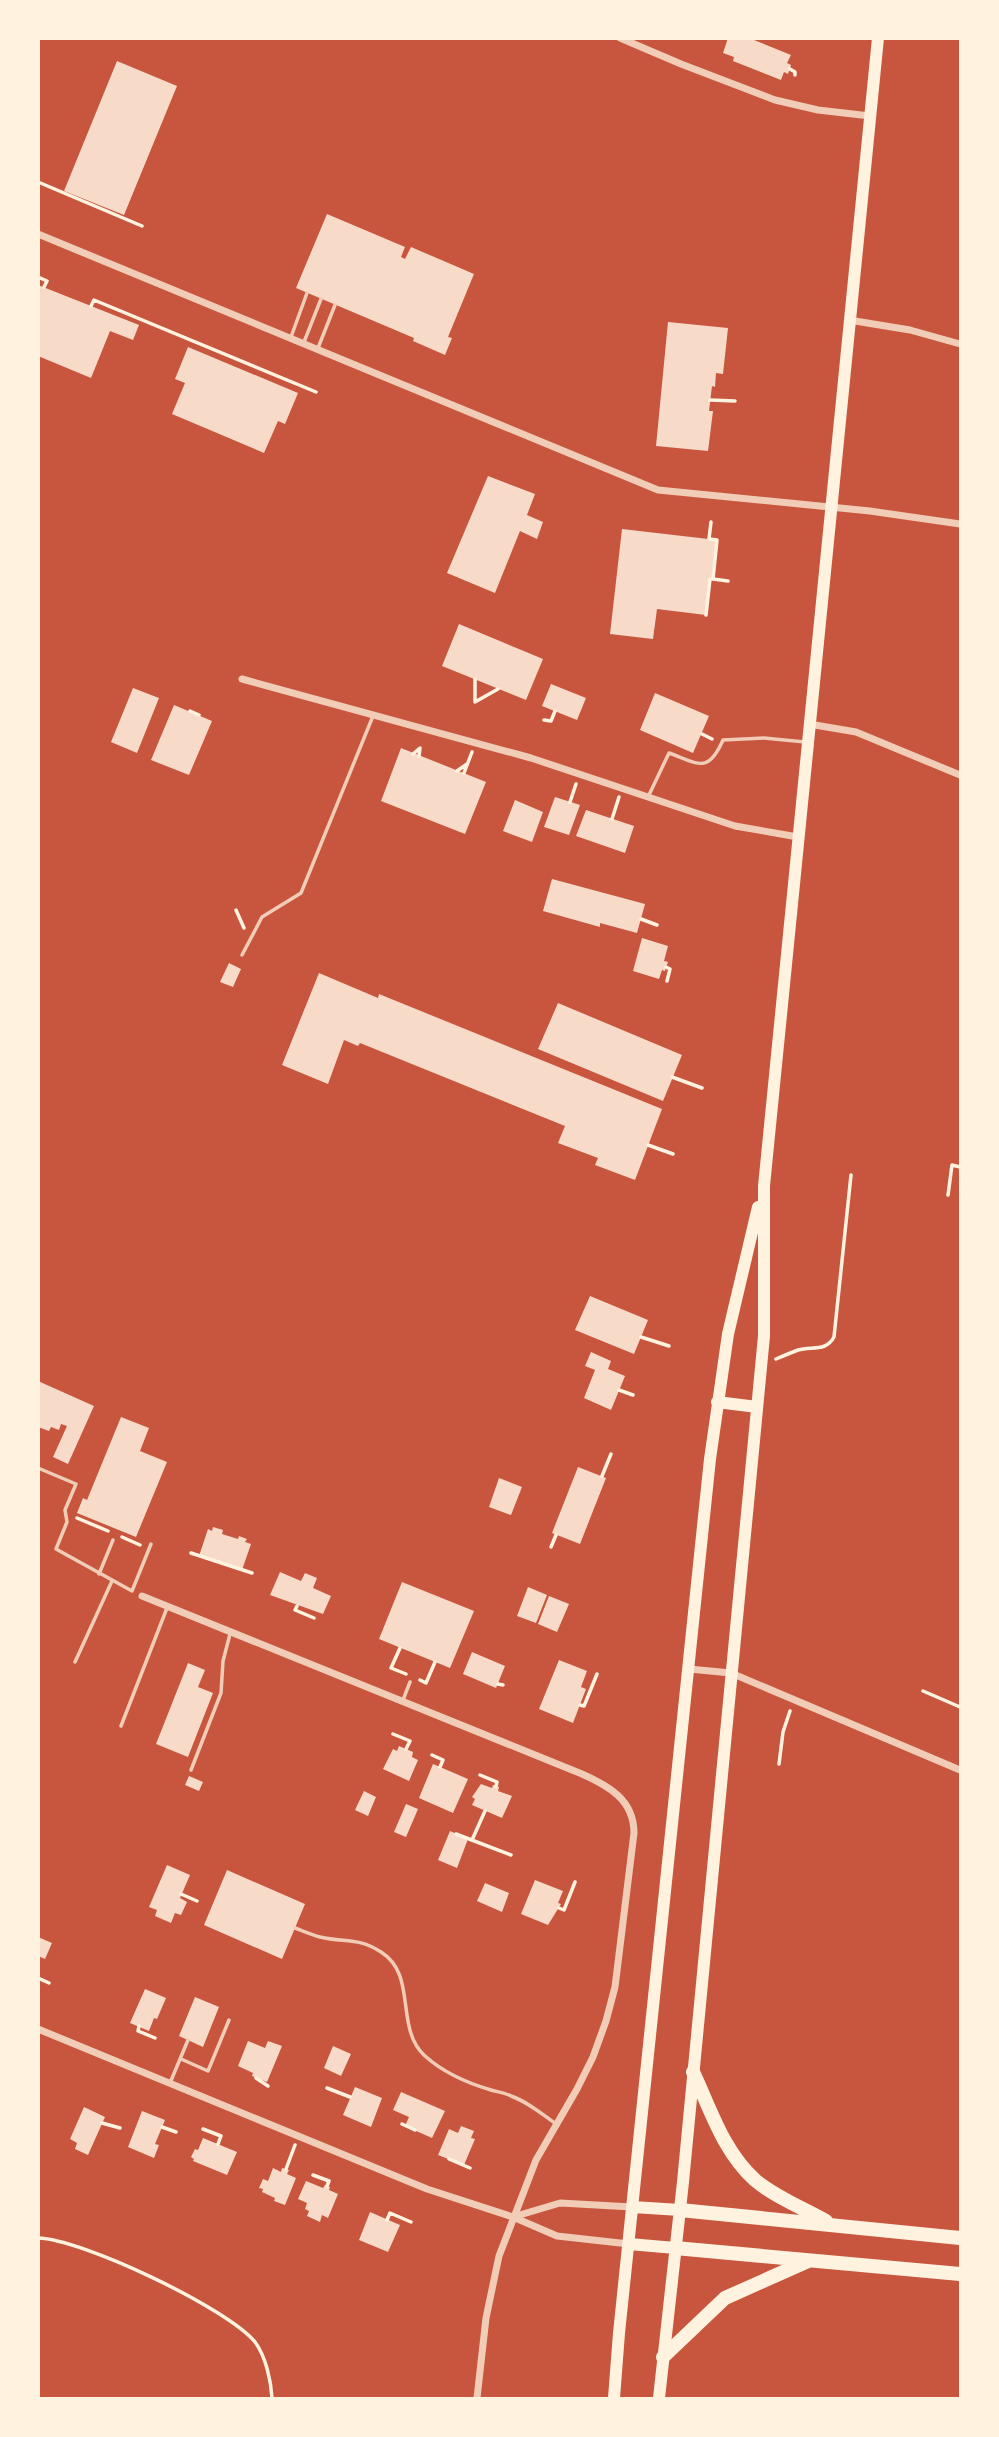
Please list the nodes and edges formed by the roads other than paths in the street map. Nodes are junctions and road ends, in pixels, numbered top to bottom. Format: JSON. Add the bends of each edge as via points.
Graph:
{"nodes":[{"id":1,"x":620,"y":38,"type":"edge"},
{"id":2,"x":878,"y":38,"type":"edge"},
{"id":3,"x":870,"y":116,"type":"junction"},
{"id":4,"x":38,"y":234,"type":"edge"},
{"id":5,"x":307,"y":293,"type":"dead end"},
{"id":6,"x":321,"y":299,"type":"dead end"},
{"id":7,"x":335,"y":305,"type":"dead end"},
{"id":8,"x":849,"y":320,"type":"junction"},
{"id":9,"x":290,"y":338,"type":"junction"},
{"id":10,"x":303,"y":344,"type":"junction"},
{"id":11,"x":961,"y":344,"type":"edge"},
{"id":12,"x":317,"y":350,"type":"junction"},
{"id":13,"x":831,"y":507,"type":"junction"},
{"id":14,"x":961,"y":524,"type":"edge"},
{"id":15,"x":242,"y":680,"type":"dead end"},
{"id":16,"x":373,"y":714,"type":"junction"},
{"id":17,"x":809,"y":724,"type":"junction"},
{"id":18,"x":807,"y":743,"type":"junction"},
{"id":19,"x":961,"y":775,"type":"edge"},
{"id":20,"x":648,"y":797,"type":"junction"},
{"id":21,"x":798,"y":837,"type":"junction"},
{"id":22,"x":242,"y":955,"type":"dead end"},
{"id":23,"x":764,"y":1186,"type":"junction"},
{"id":24,"x":718,"y":1402,"type":"junction"},
{"id":25,"x":757,"y":1407,"type":"junction"},
{"id":26,"x":38,"y":1468,"type":"edge"},
{"id":27,"x":113,"y":1540,"type":"dead end"},
{"id":28,"x":151,"y":1544,"type":"dead end"},
{"id":29,"x":99,"y":1574,"type":"junction"},
{"id":30,"x":112,"y":1581,"type":"junction"},
{"id":31,"x":142,"y":1596,"type":"dead end"},
{"id":32,"x":167,"y":1606,"type":"junction"},
{"id":33,"x":231,"y":1632,"type":"junction"},
{"id":34,"x":75,"y":1662,"type":"dead end"},
{"id":35,"x":689,"y":1669,"type":"junction"},
{"id":36,"x":731,"y":1673,"type":"junction"},
{"id":37,"x":410,"y":1682,"type":"dead end"},
{"id":38,"x":402,"y":1701,"type":"junction"},
{"id":39,"x":121,"y":1726,"type":"dead end"},
{"id":40,"x":191,"y":1770,"type":"dead end"},
{"id":41,"x":961,"y":1770,"type":"edge"},
{"id":42,"x":295,"y":1928,"type":"dead end"},
{"id":43,"x":229,"y":2020,"type":"dead end"},
{"id":44,"x":38,"y":2029,"type":"edge"},
{"id":45,"x":188,"y":2040,"type":"dead end"},
{"id":46,"x":180,"y":2059,"type":"junction"},
{"id":47,"x":693,"y":2072,"type":"junction"},
{"id":48,"x":170,"y":2083,"type":"junction"},
{"id":49,"x":556,"y":2124,"type":"junction"},
{"id":50,"x":633,"y":2207,"type":"junction"},
{"id":51,"x":680,"y":2210,"type":"junction"},
{"id":52,"x":513,"y":2217,"type":"junction"},
{"id":53,"x":833,"y":2225,"type":"junction"},
{"id":54,"x":961,"y":2238,"type":"edge"},
{"id":55,"x":629,"y":2244,"type":"junction"},
{"id":56,"x":675,"y":2248,"type":"junction"},
{"id":57,"x":812,"y":2260,"type":"junction"},
{"id":58,"x":961,"y":2274,"type":"edge"},
{"id":59,"x":663,"y":2357,"type":"junction"},
{"id":60,"x":477,"y":2399,"type":"edge"},
{"id":61,"x":614,"y":2399,"type":"edge"},
{"id":62,"x":659,"y":2399,"type":"edge"}],
"edges":[{"from":1,"to":3,"type":"street","via":[[775,100]]},
{"from":2,"to":3,"type":"highway"},
{"from":3,"to":8,"type":"highway"},
{"from":4,"to":9,"type":"street"},
{"from":5,"to":9,"type":"lane"},
{"from":6,"to":10,"type":"lane"},
{"from":7,"to":12,"type":"lane"},
{"from":8,"to":11,"type":"street"},
{"from":8,"to":13,"type":"highway"},
{"from":9,"to":10,"type":"street"},
{"from":10,"to":12,"type":"street"},
{"from":12,"to":13,"type":"street","via":[[658,489]]},
{"from":13,"to":14,"type":"street"},
{"from":13,"to":17,"type":"highway"},
{"from":15,"to":16,"type":"street"},
{"from":16,"to":20,"type":"street"},
{"from":16,"to":22,"type":"lane","via":[[301,893],[262,917]]},
{"from":17,"to":18,"type":"highway"},
{"from":17,"to":19,"type":"street","via":[[856,732]]},
{"from":18,"to":20,"type":"lane","via":[[723,740],[708,763],[669,752]]},
{"from":18,"to":21,"type":"highway"},
{"from":20,"to":21,"type":"street","via":[[736,826]]},
{"from":21,"to":23,"type":"highway"},
{"from":23,"to":24,"type":"highway","via":[[730,1323]]},
{"from":23,"to":25,"type":"highway","via":[[764,1336]]},
{"from":24,"to":25,"type":"highway"},
{"from":24,"to":35,"type":"highway"},
{"from":25,"to":36,"type":"highway"},
{"from":26,"to":29,"type":"lane","via":[[76,1484],[56,1549]]},
{"from":27,"to":29,"type":"lane"},
{"from":28,"to":30,"type":"lane","via":[[132,1591]]},
{"from":29,"to":30,"type":"lane"},
{"from":30,"to":34,"type":"lane"},
{"from":31,"to":32,"type":"street"},
{"from":32,"to":33,"type":"street"},
{"from":32,"to":39,"type":"lane"},
{"from":33,"to":38,"type":"street"},
{"from":33,"to":40,"type":"lane","via":[[221,1693]]},
{"from":35,"to":36,"type":"street"},
{"from":35,"to":50,"type":"highway"},
{"from":36,"to":41,"type":"street"},
{"from":36,"to":47,"type":"highway"},
{"from":37,"to":38,"type":"lane"},
{"from":38,"to":49,"type":"street","via":[[598,1781],[625,1802],[634,1821],[615,1987],[593,2057]]},
{"from":42,"to":49,"type":"lane","via":[[322,1938],[365,1943],[384,1953],[402,1979],[413,2038],[422,2054],[444,2072],[510,2095]]},
{"from":43,"to":46,"type":"lane","via":[[208,2071]]},
{"from":44,"to":48,"type":"street"},
{"from":45,"to":46,"type":"lane"},
{"from":46,"to":48,"type":"lane"},
{"from":47,"to":51,"type":"highway"},
{"from":47,"to":53,"type":"highway","via":[[725,2144],[741,2166],[764,2186]]},
{"from":48,"to":52,"type":"street","via":[[427,2189]]},
{"from":49,"to":52,"type":"street"},
{"from":50,"to":51,"type":"highway"},
{"from":50,"to":52,"type":"street","via":[[560,2203]]},
{"from":50,"to":55,"type":"highway"},
{"from":51,"to":53,"type":"highway"},
{"from":51,"to":56,"type":"highway"},
{"from":52,"to":55,"type":"street","via":[[557,2236]]},
{"from":52,"to":60,"type":"street","via":[[494,2273]]},
{"from":53,"to":54,"type":"highway"},
{"from":55,"to":56,"type":"highway"},
{"from":55,"to":61,"type":"highway"},
{"from":56,"to":57,"type":"highway"},
{"from":56,"to":59,"type":"highway"},
{"from":57,"to":58,"type":"highway"},
{"from":57,"to":59,"type":"highway","via":[[725,2298]]},
{"from":59,"to":62,"type":"highway"}]}
